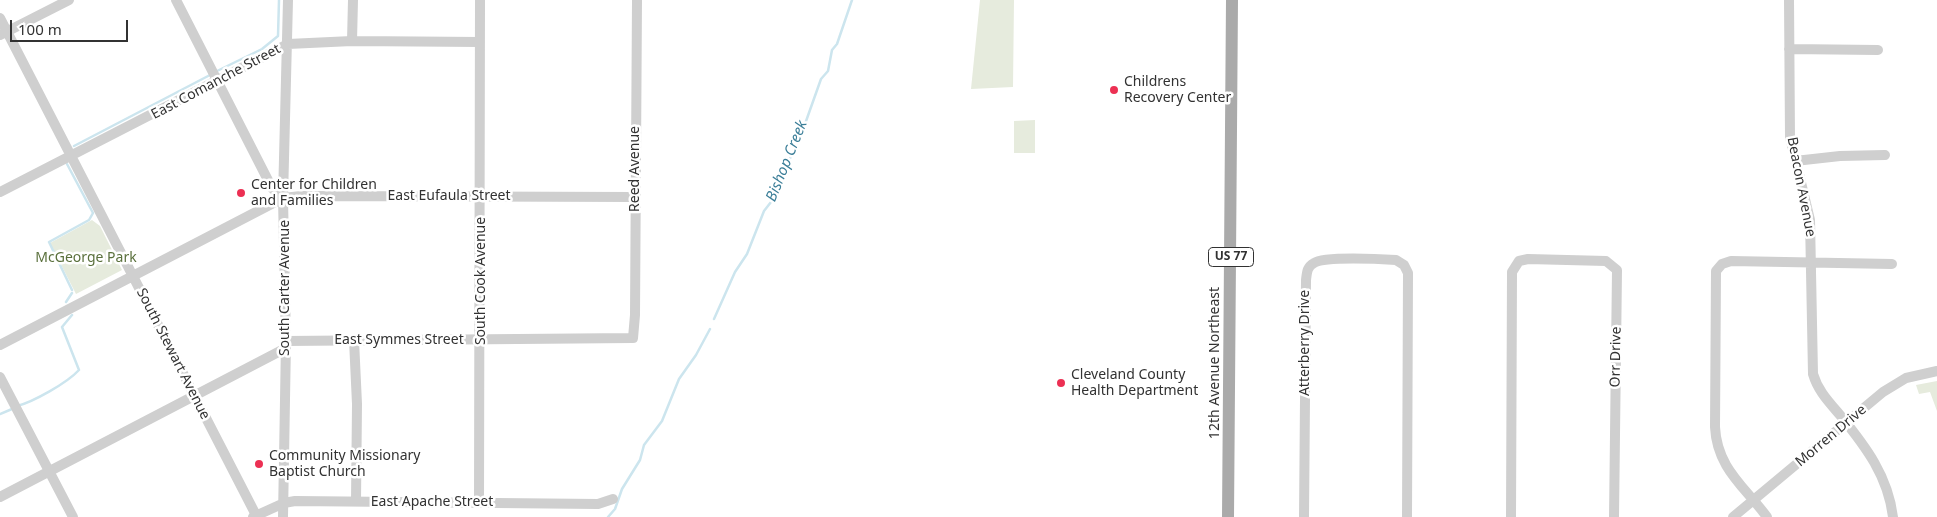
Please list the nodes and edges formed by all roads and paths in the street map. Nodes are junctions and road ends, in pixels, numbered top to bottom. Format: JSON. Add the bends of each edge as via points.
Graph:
{"nodes":[{"id":1,"x":69,"y":0,"type":"edge"},
{"id":2,"x":176,"y":0,"type":"edge"},
{"id":3,"x":288,"y":0,"type":"edge"},
{"id":4,"x":352,"y":0,"type":"edge"},
{"id":5,"x":480,"y":0,"type":"edge"},
{"id":6,"x":637,"y":0,"type":"edge"},
{"id":7,"x":1232,"y":0,"type":"edge"},
{"id":8,"x":1790,"y":0,"type":"edge"},
{"id":9,"x":0,"y":18,"type":"edge"},
{"id":10,"x":4,"y":33,"type":"edge"},
{"id":11,"x":352,"y":41,"type":"junction"},
{"id":12,"x":480,"y":42,"type":"junction"},
{"id":13,"x":288,"y":44,"type":"junction"},
{"id":14,"x":1789,"y":49,"type":"junction"},
{"id":15,"x":1878,"y":50,"type":"dead end"},
{"id":16,"x":217,"y":79,"type":"junction"},
{"id":17,"x":1885,"y":155,"type":"dead end"},
{"id":18,"x":72,"y":156,"type":"junction"},
{"id":19,"x":1795,"y":161,"type":"junction"},
{"id":20,"x":0,"y":192,"type":"edge"},
{"id":21,"x":481,"y":196,"type":"junction"},
{"id":22,"x":635,"y":197,"type":"junction"},
{"id":23,"x":283,"y":198,"type":"junction"},
{"id":24,"x":1811,"y":263,"type":"junction"},
{"id":25,"x":1892,"y":264,"type":"dead end"},
{"id":26,"x":132,"y":275,"type":"junction"},
{"id":27,"x":633,"y":338,"type":"joint"},
{"id":28,"x":481,"y":339,"type":"junction"},
{"id":29,"x":354,"y":340,"type":"junction"},
{"id":30,"x":0,"y":345,"type":"edge"},
{"id":31,"x":286,"y":345,"type":"junction"},
{"id":32,"x":1937,"y":371,"type":"edge"},
{"id":33,"x":0,"y":377,"type":"edge"},
{"id":34,"x":195,"y":396,"type":"junction"},
{"id":35,"x":1846,"y":423,"type":"junction"},
{"id":36,"x":49,"y":472,"type":"junction"},
{"id":37,"x":0,"y":497,"type":"edge"},
{"id":38,"x":613,"y":499,"type":"dead end"},
{"id":39,"x":1754,"y":501,"type":"junction"},
{"id":40,"x":356,"y":502,"type":"junction"},
{"id":41,"x":284,"y":503,"type":"junction"},
{"id":42,"x":479,"y":503,"type":"junction"},
{"id":43,"x":255,"y":516,"type":"edge"},
{"id":44,"x":73,"y":517,"type":"edge"},
{"id":45,"x":283,"y":517,"type":"edge"},
{"id":46,"x":1228,"y":517,"type":"edge"},
{"id":47,"x":1304,"y":517,"type":"edge"},
{"id":48,"x":1407,"y":517,"type":"edge"},
{"id":49,"x":1511,"y":517,"type":"edge"},
{"id":50,"x":1614,"y":517,"type":"edge"},
{"id":51,"x":1733,"y":517,"type":"edge"},
{"id":52,"x":1767,"y":517,"type":"edge"},
{"id":53,"x":1893,"y":517,"type":"edge"}],
"edges":[{"from":1,"to":10,"type":"street"},
{"from":2,"to":16,"type":"street"},
{"from":3,"to":13,"type":"street","name":"South Carter Avenue"},
{"from":4,"to":11,"type":"street"},
{"from":5,"to":12,"type":"street","name":"South Cook Avenue"},
{"from":6,"to":22,"type":"street","name":"Reed Avenue"},
{"from":7,"to":46,"type":"main road","name":"12th Avenue Northeast","number":"US 77"},
{"from":8,"to":14,"type":"street","name":"Beacon Avenue"},
{"from":9,"to":10,"type":"street","name":"South Stewart Avenue"},
{"from":10,"to":18,"type":"street","name":"South Stewart Avenue"},
{"from":11,"to":12,"type":"street","name":"East Comanche Street"},
{"from":11,"to":13,"type":"street","name":"East Comanche Street"},
{"from":12,"to":21,"type":"street","name":"South Cook Avenue"},
{"from":13,"to":16,"type":"street","name":"East Comanche Street"},
{"from":13,"to":23,"type":"street","name":"South Carter Avenue"},
{"from":14,"to":15,"type":"street"},
{"from":14,"to":19,"type":"street","name":"Beacon Avenue","via":[[1790,137]]},
{"from":16,"to":18,"type":"street","name":"East Comanche Street"},
{"from":16,"to":23,"type":"street","via":[[272,188]]},
{"from":17,"to":19,"type":"street"},
{"from":18,"to":20,"type":"street","name":"East Comanche Street"},
{"from":18,"to":26,"type":"street","name":"South Stewart Avenue"},
{"from":19,"to":24,"type":"street","name":"Beacon Avenue","via":[[1810,220]]},
{"from":21,"to":22,"type":"street","name":"East Eufaula Street"},
{"from":21,"to":23,"type":"street","name":"East Eufaula Street"},
{"from":21,"to":28,"type":"street","name":"South Cook Avenue"},
{"from":22,"to":27,"type":"street","name":"Reed Avenue"},
{"from":23,"to":26,"type":"street","name":"East Eufaula Street"},
{"from":23,"to":31,"type":"street","name":"South Carter Avenue"},
{"from":24,"to":25,"type":"street"},
{"from":24,"to":35,"type":"street","name":"Beacon Avenue","via":[[1813,374],[1820,391]]},
{"from":24,"to":39,"type":"street","via":[[1731,261],[1722,264],[1716,276],[1715,439],[1726,467]]},
{"from":26,"to":30,"type":"street","name":"East Eufaula Street"},
{"from":26,"to":34,"type":"street","name":"South Stewart Avenue"},
{"from":27,"to":28,"type":"street","name":"East Symmes Street"},
{"from":28,"to":29,"type":"street","name":"East Symmes Street"},
{"from":28,"to":42,"type":"street","name":"South Cook Avenue"},
{"from":29,"to":31,"type":"street","name":"East Symmes Street"},
{"from":29,"to":40,"type":"street"},
{"from":31,"to":34,"type":"street","name":"East Symmes Street"},
{"from":31,"to":41,"type":"street","name":"South Carter Avenue"},
{"from":32,"to":35,"type":"street","name":"Morren Drive","via":[[1915,375],[1893,386]]},
{"from":33,"to":36,"type":"street"},
{"from":34,"to":36,"type":"street","name":"East Symmes Street"},
{"from":34,"to":43,"type":"street","name":"South Stewart Avenue"},
{"from":35,"to":39,"type":"street","name":"Morren Drive"},
{"from":35,"to":53,"type":"street","name":"Beacon Avenue","via":[[1878,466]]},
{"from":36,"to":37,"type":"street","name":"East Symmes Street"},
{"from":36,"to":44,"type":"street"},
{"from":38,"to":42,"type":"street","name":"East Apache Street","via":[[598,504]]},
{"from":39,"to":51,"type":"street","name":"Morren Drive"},
{"from":39,"to":52,"type":"street"},
{"from":40,"to":41,"type":"street","name":"East Apache Street"},
{"from":40,"to":42,"type":"street","name":"East Apache Street"},
{"from":41,"to":43,"type":"street","name":"East Apache Street"},
{"from":41,"to":45,"type":"street","name":"South Carter Avenue"},
{"from":47,"to":48,"type":"street","name":"Atterberry Drive","via":[[1307,272],[1315,262],[1327,260],[1396,260],[1404,265],[1409,279]]},
{"from":49,"to":50,"type":"street","name":"Orr Drive","via":[[1512,272],[1523,260],[1600,260],[1611,263],[1617,270]]}]}
